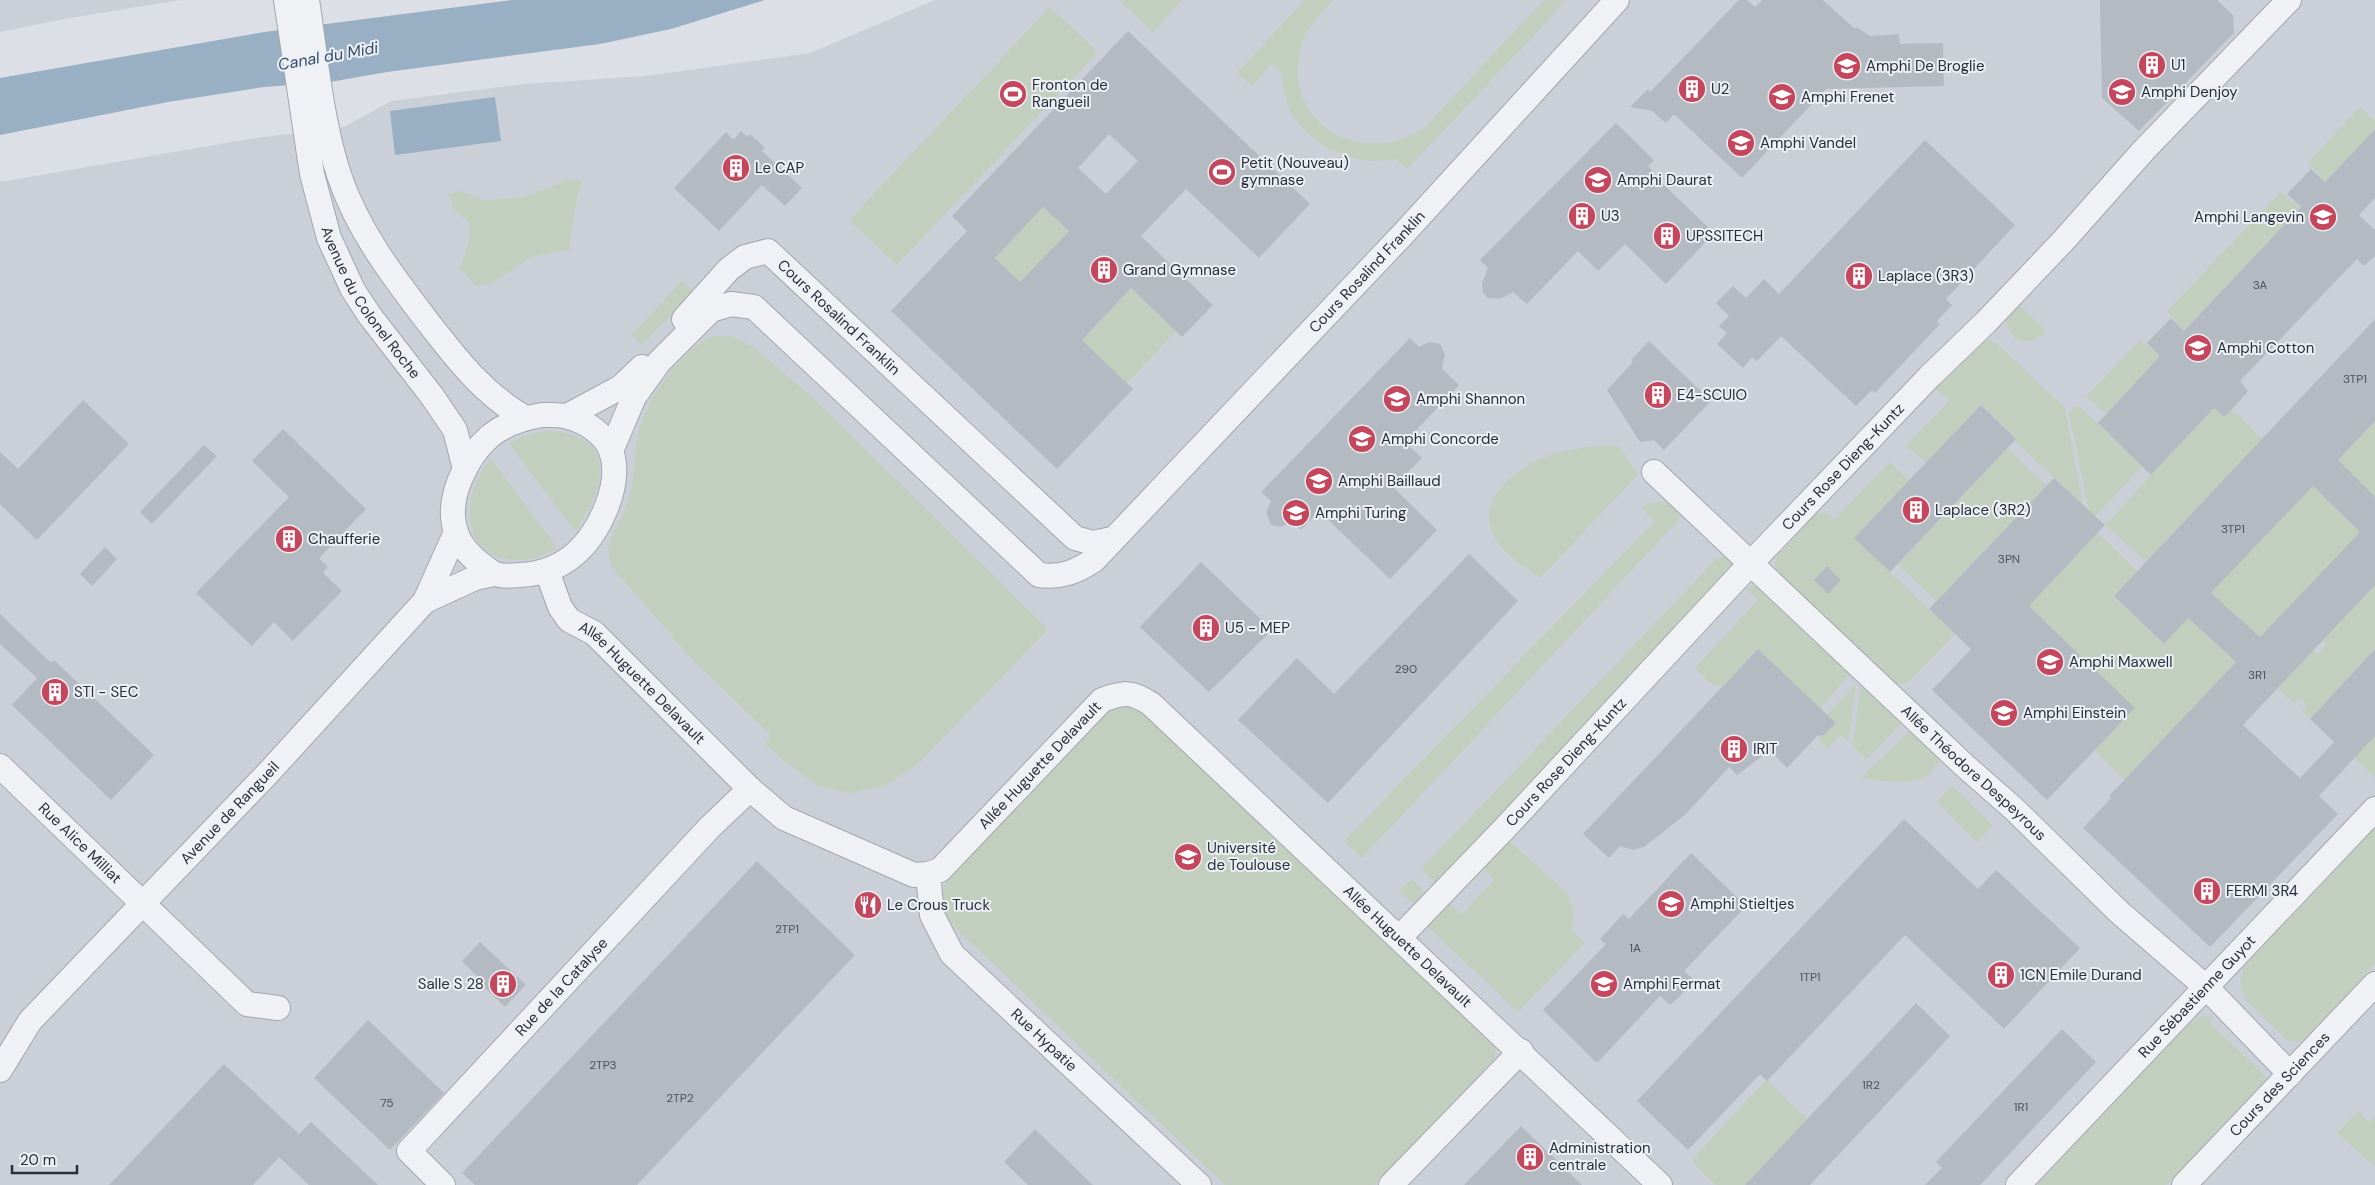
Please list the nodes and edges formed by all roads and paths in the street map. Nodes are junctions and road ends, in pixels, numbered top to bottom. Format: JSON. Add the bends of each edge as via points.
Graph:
{"nodes":[{"id":1,"x":286,"y":0,"type":"edge"},
{"id":2,"x":307,"y":0,"type":"edge"},
{"id":3,"x":1617,"y":0,"type":"edge"},
{"id":4,"x":2289,"y":0,"type":"edge"},
{"id":5,"x":315,"y":122,"type":"junction"},
{"id":6,"x":567,"y":416,"type":"junction"},
{"id":7,"x":525,"y":418,"type":"junction"},
{"id":8,"x":611,"y":452,"type":"junction"},
{"id":9,"x":465,"y":469,"type":"junction"},
{"id":10,"x":1654,"y":472,"type":"dead end"},
{"id":11,"x":456,"y":532,"type":"junction"},
{"id":12,"x":1112,"y":539,"type":"junction"},
{"id":13,"x":1751,"y":564,"type":"junction"},
{"id":14,"x":547,"y":571,"type":"junction"},
{"id":15,"x":494,"y":574,"type":"junction"},
{"id":16,"x":425,"y":601,"type":"junction"},
{"id":17,"x":0,"y":766,"type":"edge"},
{"id":18,"x":750,"y":789,"type":"junction"},
{"id":19,"x":2375,"y":809,"type":"edge"},
{"id":20,"x":928,"y":874,"type":"junction"},
{"id":21,"x":143,"y":902,"type":"junction"},
{"id":22,"x":1400,"y":937,"type":"junction"},
{"id":23,"x":2375,"y":984,"type":"edge"},
{"id":24,"x":2207,"y":988,"type":"junction"},
{"id":25,"x":278,"y":1008,"type":"dead end"},
{"id":26,"x":30,"y":1021,"type":"junction"},
{"id":27,"x":0,"y":1042,"type":"edge"},
{"id":28,"x":1520,"y":1051,"type":"junction"},
{"id":29,"x":0,"y":1070,"type":"edge"},
{"id":30,"x":2290,"y":1074,"type":"junction"},
{"id":31,"x":443,"y":1185,"type":"edge"},
{"id":32,"x":1199,"y":1185,"type":"edge"},
{"id":33,"x":1391,"y":1185,"type":"edge"},
{"id":34,"x":1660,"y":1185,"type":"edge"},
{"id":35,"x":2018,"y":1185,"type":"edge"},
{"id":36,"x":2184,"y":1185,"type":"edge"}],
"edges":[{"from":1,"to":5,"type":"street"},
{"from":2,"to":5,"type":"street"},
{"from":3,"to":12,"type":"street","name":"Cours Rosalind Franklin","via":[[1405,232]]},
{"from":4,"to":13,"type":"street","name":"Cours Rose Dieng-Kuntz","via":[[2144,150],[1992,316],[1929,377]]},
{"from":5,"to":7,"type":"street","name":"Avenue du Colonel Roche","via":[[332,152],[346,194],[386,268],[477,383],[504,406]]},
{"from":5,"to":9,"type":"street","name":"Avenue du Colonel Roche","via":[[320,210],[335,253],[370,316],[455,430]]},
{"from":6,"to":7,"type":"street"},
{"from":6,"to":8,"type":"street","via":[[600,434]]},
{"from":6,"to":12,"type":"street","name":"Cours Rosalind Franklin","via":[[621,387],[729,269],[745,257],[768,251],[1074,538],[1093,542]]},
{"from":7,"to":9,"type":"street","via":[[489,437]]},
{"from":8,"to":12,"type":"street","name":"Cours Rosalind Franklin","via":[[634,396],[659,362],[711,310],[731,304],[754,307],[1039,576],[1054,577],[1077,571],[1094,560]]},
{"from":8,"to":14,"type":"street","via":[[614,476],[601,521],[576,553]]},
{"from":9,"to":11,"type":"street","via":[[453,510]]},
{"from":10,"to":13,"type":"street","name":"Allée Théodore Despeyrous"},
{"from":11,"to":15,"type":"street","via":[[466,550]]},
{"from":11,"to":16,"type":"street","name":"Avenue de Rangueil"},
{"from":13,"to":22,"type":"street","name":"Cours Rose Dieng-Kuntz"},
{"from":13,"to":24,"type":"street","name":"Allée Théodore Despeyrous","via":[[2120,912]]},
{"from":14,"to":15,"type":"street","via":[[528,575]]},
{"from":14,"to":18,"type":"street","name":"Allée Huguette Delavault","via":[[560,607],[569,620],[594,633]]},
{"from":15,"to":16,"type":"street","name":"Avenue de Rangueil","via":[[475,578]]},
{"from":16,"to":21,"type":"street","name":"Avenue de Rangueil","via":[[269,772]]},
{"from":17,"to":21,"type":"street","name":"Rue Alice Milliat"},
{"from":18,"to":20,"type":"street","name":"Allée Huguette Delavault","via":[[784,818],[914,875]]},
{"from":18,"to":31,"type":"street","name":"Rue de la Catalyse","via":[[710,827],[409,1151]]},
{"from":19,"to":24,"type":"street","name":"Rue Sébastienne Guyot"},
{"from":20,"to":22,"type":"street","name":"Allée Huguette Delavault","via":[[940,870],[1102,700],[1136,694],[1151,704]]},
{"from":20,"to":32,"type":"street","name":"Rue Hypatie","via":[[932,915],[952,954]]},
{"from":21,"to":25,"type":"street","name":"Rue Alice Milliat","via":[[247,1004]]},
{"from":21,"to":26,"type":"street","name":"Avenue de Rangueil"},
{"from":22,"to":28,"type":"street","name":"Allée Huguette Delavault"},
{"from":23,"to":30,"type":"street","name":"Cours des Sciences"},
{"from":24,"to":30,"type":"street","name":"Allée Théodore Despeyrous"},
{"from":24,"to":35,"type":"street","name":"Rue Sébastienne Guyot"},
{"from":26,"to":27,"type":"street","name":"Avenue de Rangueil"},
{"from":26,"to":29,"type":"street","name":"Avenue de Rangueil"},
{"from":28,"to":33,"type":"street"},
{"from":28,"to":34,"type":"street","name":"Allée Huguette Delavault"},
{"from":30,"to":36,"type":"street","name":"Cours des Sciences"}]}
